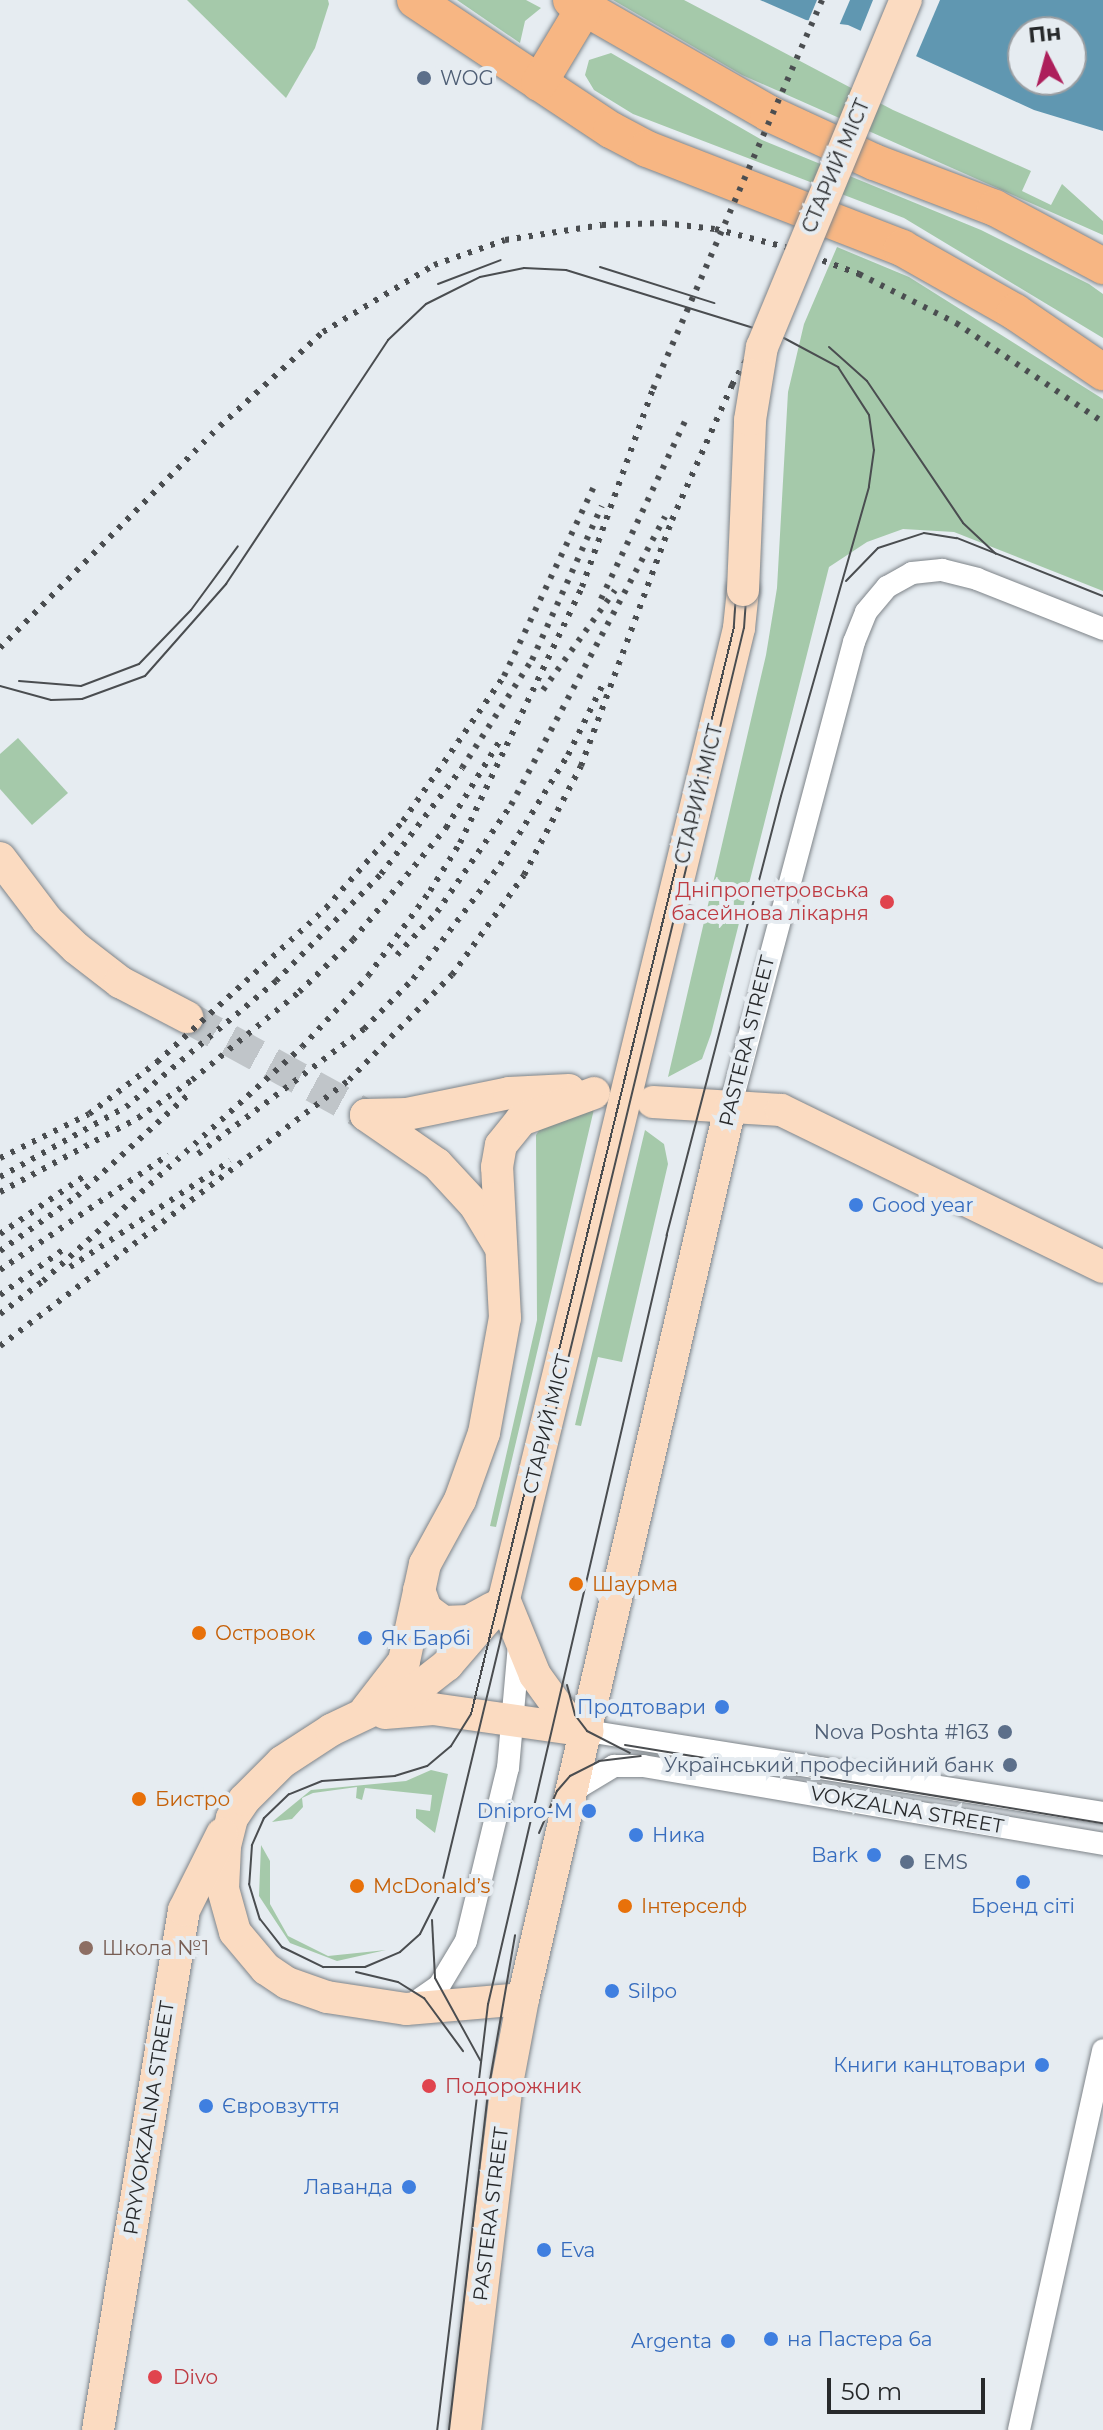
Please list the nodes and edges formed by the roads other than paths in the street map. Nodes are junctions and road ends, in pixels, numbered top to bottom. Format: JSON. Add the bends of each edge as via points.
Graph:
{"nodes":[{"id":1,"x":415,"y":0,"type":"edge"},
{"id":2,"x":906,"y":0,"type":"edge"},
{"id":3,"x":578,"y":4,"type":"edge"},
{"id":4,"x":539,"y":83,"type":"junction"},
{"id":5,"x":1103,"y":266,"type":"edge"},
{"id":6,"x":1103,"y":372,"type":"edge"},
{"id":7,"x":1103,"y":629,"type":"edge"},
{"id":8,"x":0,"y":858,"type":"edge"},
{"id":9,"x":187,"y":1017,"type":"tunnel mouth"},
{"id":10,"x":653,"y":1102,"type":"dead end"},
{"id":11,"x":730,"y":1108,"type":"junction"},
{"id":12,"x":499,"y":1245,"type":"junction"},
{"id":13,"x":1103,"y":1267,"type":"edge"},
{"id":14,"x":419,"y":1590,"type":"junction"},
{"id":15,"x":504,"y":1599,"type":"junction"},
{"id":16,"x":519,"y":1645,"type":"junction"},
{"id":17,"x":359,"y":1719,"type":"junction"},
{"id":18,"x":512,"y":1721,"type":"junction"},
{"id":19,"x":587,"y":1731,"type":"junction"},
{"id":20,"x":574,"y":1790,"type":"junction"},
{"id":21,"x":1103,"y":1813,"type":"edge"},
{"id":22,"x":232,"y":1818,"type":"junction"},
{"id":23,"x":1103,"y":1844,"type":"edge"},
{"id":24,"x":523,"y":1999,"type":"junction"},
{"id":25,"x":406,"y":2009,"type":"junction"},
{"id":26,"x":1103,"y":2050,"type":"edge"},
{"id":27,"x":98,"y":2430,"type":"edge"},
{"id":28,"x":465,"y":2430,"type":"edge"},
{"id":29,"x":1019,"y":2430,"type":"edge"}],
"edges":[{"from":1,"to":4,"type":"main road"},
{"from":2,"to":15,"type":"main road","name":"СТАРИЙ МІСТ","bridge":true,"via":[[762,347],[750,420],[739,628]]},
{"from":3,"to":4,"type":"main road"},
{"from":3,"to":5,"type":"main road","via":[[768,113],[874,162],[995,208]]},
{"from":4,"to":6,"type":"main road","via":[[647,149],[852,224],[942,269]]},
{"from":7,"to":11,"type":"street","name":"PASTERA STREET","via":[[942,570],[912,573],[887,587],[866,612],[849,657]]},
{"from":8,"to":9,"type":"main road","via":[[47,920],[76,948],[120,982]]},
{"from":10,"to":11,"type":"main road"},
{"from":11,"to":13,"type":"main road","via":[[781,1110]]},
{"from":11,"to":19,"type":"main road","name":"PASTERA STREET"},
{"from":12,"to":12,"type":"main road","via":[[475,1205],[437,1164],[366,1115],[407,1114],[509,1093],[594,1093],[538,1111],[509,1132],[497,1167]]},
{"from":12,"to":14,"type":"main road","via":[[505,1318],[493,1398],[472,1470],[425,1564]]},
{"from":14,"to":15,"type":"main road","via":[[426,1609],[443,1622],[469,1621]]},
{"from":14,"to":17,"type":"main road","via":[[404,1661]]},
{"from":15,"to":16,"type":"main road"},
{"from":15,"to":17,"type":"main road","name":"PRYVOKZALNA STREET","via":[[447,1665],[415,1690]]},
{"from":16,"to":18,"type":"street"},
{"from":16,"to":19,"type":"main road","via":[[558,1709]]},
{"from":17,"to":18,"type":"main road","via":[[433,1709]]},
{"from":17,"to":22,"type":"main road","name":"PRYVOKZALNA STREET","via":[[282,1762]]},
{"from":18,"to":19,"type":"main road"},
{"from":18,"to":25,"type":"street","via":[[508,1768],[466,1941],[439,1986]]},
{"from":19,"to":20,"type":"main road","name":"PASTERA STREET"},
{"from":19,"to":21,"type":"street","name":"VOKZALNA STREET"},
{"from":20,"to":23,"type":"street","name":"VOKZALNA STREET","via":[[614,1766],[643,1766]]},
{"from":20,"to":24,"type":"main road","name":"PASTERA STREET"},
{"from":22,"to":25,"type":"main road","via":[[223,1889],[235,1932],[248,1951],[287,1983],[327,1997]]},
{"from":22,"to":27,"type":"main road","name":"PRYVOKZALNA STREET","via":[[184,1910]]},
{"from":24,"to":25,"type":"main road"},
{"from":24,"to":28,"type":"main road","name":"PASTERA STREET","via":[[506,2089]]},
{"from":26,"to":29,"type":"street"}]}
